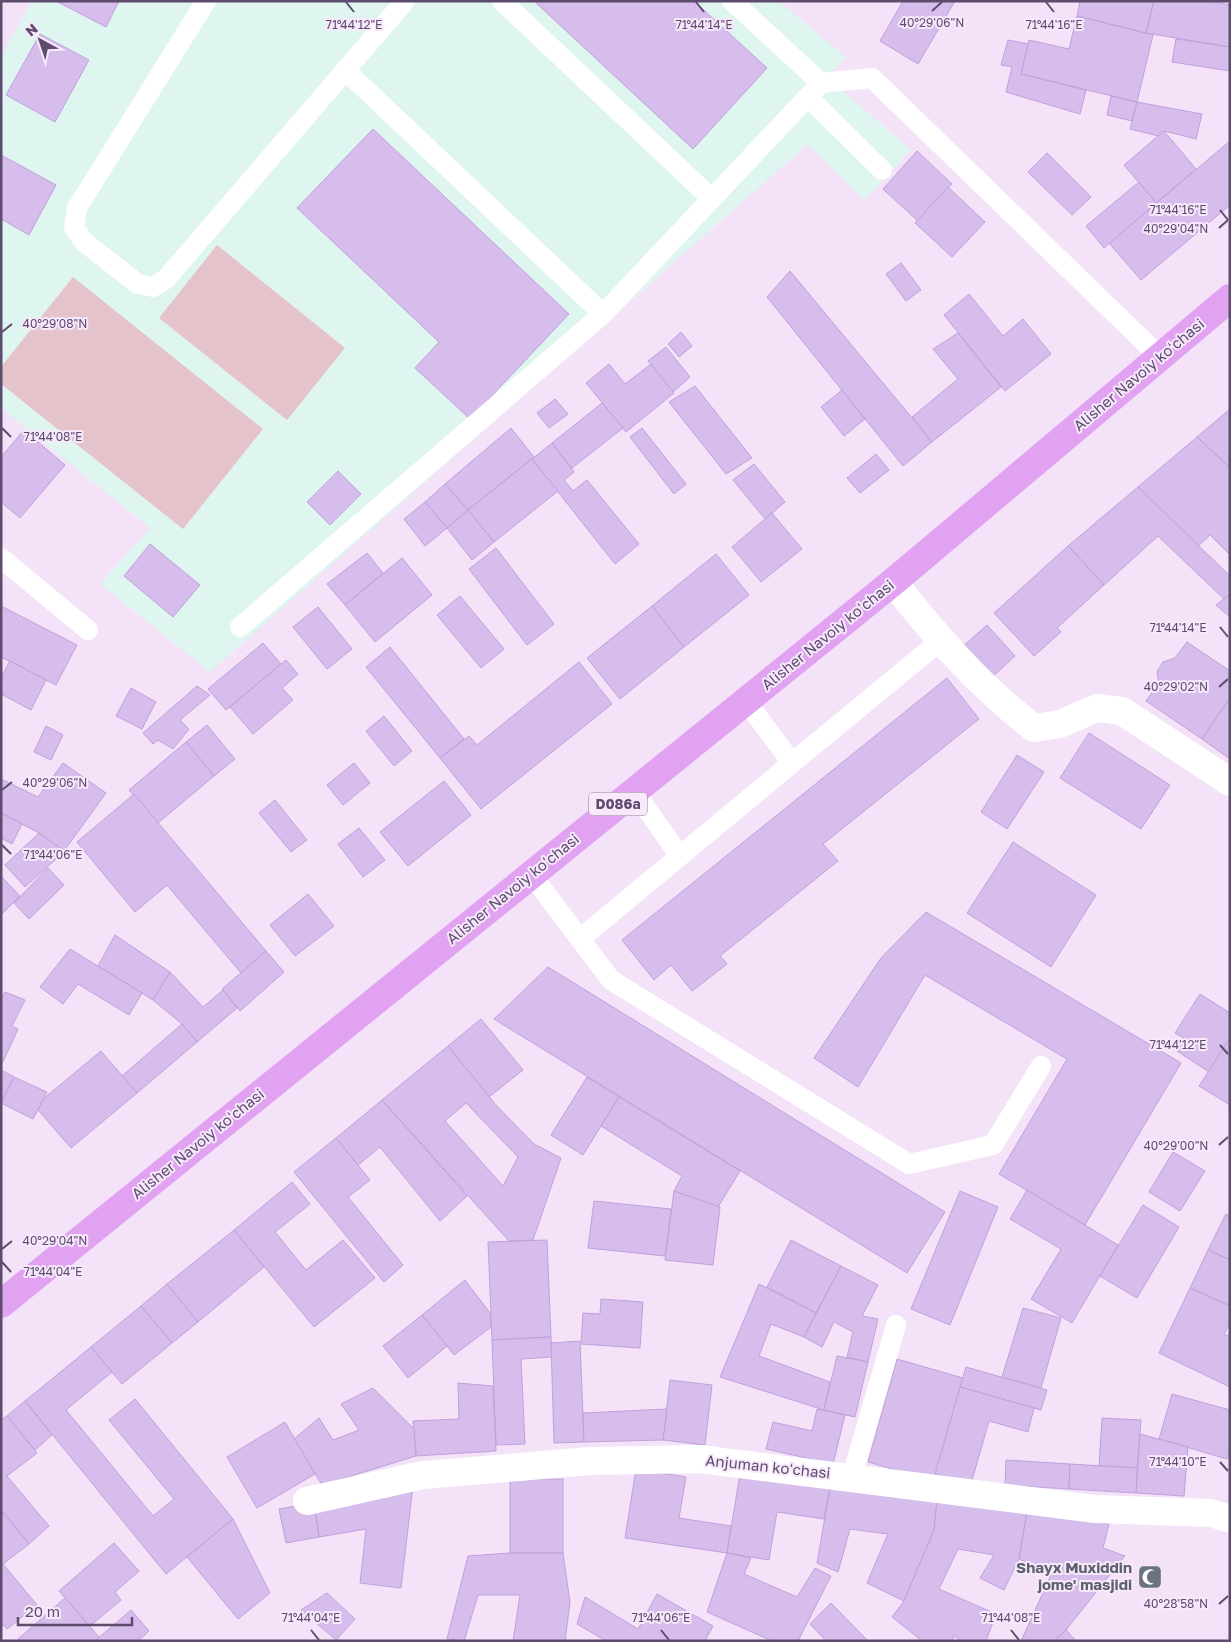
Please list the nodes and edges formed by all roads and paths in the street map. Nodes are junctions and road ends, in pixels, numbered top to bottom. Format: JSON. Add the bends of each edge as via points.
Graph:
{"nodes":[{"id":1,"x":206,"y":1,"type":"edge"},
{"id":2,"x":502,"y":1,"type":"edge"},
{"id":3,"x":732,"y":1,"type":"edge"},
{"id":4,"x":403,"y":2,"type":"edge"},
{"id":5,"x":346,"y":71,"type":"junction"},
{"id":6,"x":821,"y":83,"type":"junction"},
{"id":7,"x":808,"y":97,"type":"junction"},
{"id":8,"x":882,"y":170,"type":"dead end"},
{"id":9,"x":712,"y":198,"type":"junction"},
{"id":10,"x":1230,"y":298,"type":"edge"},
{"id":11,"x":604,"y":314,"type":"junction"},
{"id":12,"x":1160,"y":357,"type":"junction"},
{"id":13,"x":1,"y":558,"type":"edge"},
{"id":14,"x":893,"y":582,"type":"junction"},
{"id":15,"x":240,"y":627,"type":"dead end"},
{"id":16,"x":88,"y":630,"type":"dead end"},
{"id":17,"x":940,"y":641,"type":"junction"},
{"id":18,"x":746,"y":701,"type":"junction"},
{"id":19,"x":792,"y":764,"type":"junction"},
{"id":20,"x":1230,"y":782,"type":"edge"},
{"id":21,"x":634,"y":791,"type":"junction"},
{"id":22,"x":680,"y":856,"type":"junction"},
{"id":23,"x":530,"y":874,"type":"junction"},
{"id":24,"x":580,"y":939,"type":"junction"},
{"id":25,"x":1041,"y":1066,"type":"dead end"},
{"id":26,"x":1,"y":1304,"type":"edge"},
{"id":27,"x":896,"y":1325,"type":"dead end"},
{"id":28,"x":852,"y":1476,"type":"junction"},
{"id":29,"x":307,"y":1501,"type":"dead end"},
{"id":30,"x":1230,"y":1519,"type":"edge"}],
"edges":[{"from":1,"to":5,"type":"lane","via":[[77,208],[74,227],[84,242],[138,284],[153,287],[166,279]]},
{"from":2,"to":9,"type":"lane"},
{"from":3,"to":6,"type":"lane"},
{"from":4,"to":5,"type":"lane"},
{"from":5,"to":11,"type":"lane"},
{"from":6,"to":7,"type":"lane"},
{"from":6,"to":12,"type":"lane","via":[[872,78]]},
{"from":7,"to":8,"type":"lane"},
{"from":7,"to":9,"type":"lane"},
{"from":9,"to":11,"type":"lane"},
{"from":10,"to":12,"type":"main road","name":"Alisher Navoiy koʻchasi","number":"D086a"},
{"from":11,"to":15,"type":"lane"},
{"from":12,"to":14,"type":"main road","name":"Alisher Navoiy koʻchasi","number":"D086a"},
{"from":13,"to":16,"type":"lane"},
{"from":14,"to":17,"type":"street"},
{"from":14,"to":18,"type":"main road","name":"Alisher Navoiy koʻchasi","number":"D086a"},
{"from":17,"to":19,"type":"lane"},
{"from":17,"to":20,"type":"street","via":[[1013,712],[1034,728],[1060,724],[1097,708],[1122,711]]},
{"from":18,"to":19,"type":"lane"},
{"from":18,"to":21,"type":"main road","name":"Alisher Navoiy koʻchasi","number":"D086a"},
{"from":19,"to":22,"type":"lane"},
{"from":21,"to":22,"type":"lane"},
{"from":21,"to":23,"type":"main road","name":"Alisher Navoiy koʻchasi","number":"D086a"},
{"from":22,"to":24,"type":"lane"},
{"from":23,"to":24,"type":"lane"},
{"from":23,"to":26,"type":"main road","name":"Alisher Navoiy koʻchasi","number":"D086a"},
{"from":24,"to":25,"type":"lane","via":[[611,980],[909,1164],[993,1146]]},
{"from":27,"to":28,"type":"lane"},
{"from":28,"to":29,"type":"street","name":"Anjuman koʻchasi","via":[[700,1459],[590,1461],[423,1475]]},
{"from":28,"to":30,"type":"street","name":"Anjuman koʻchasi","via":[[1095,1508],[1211,1513]]}]}
